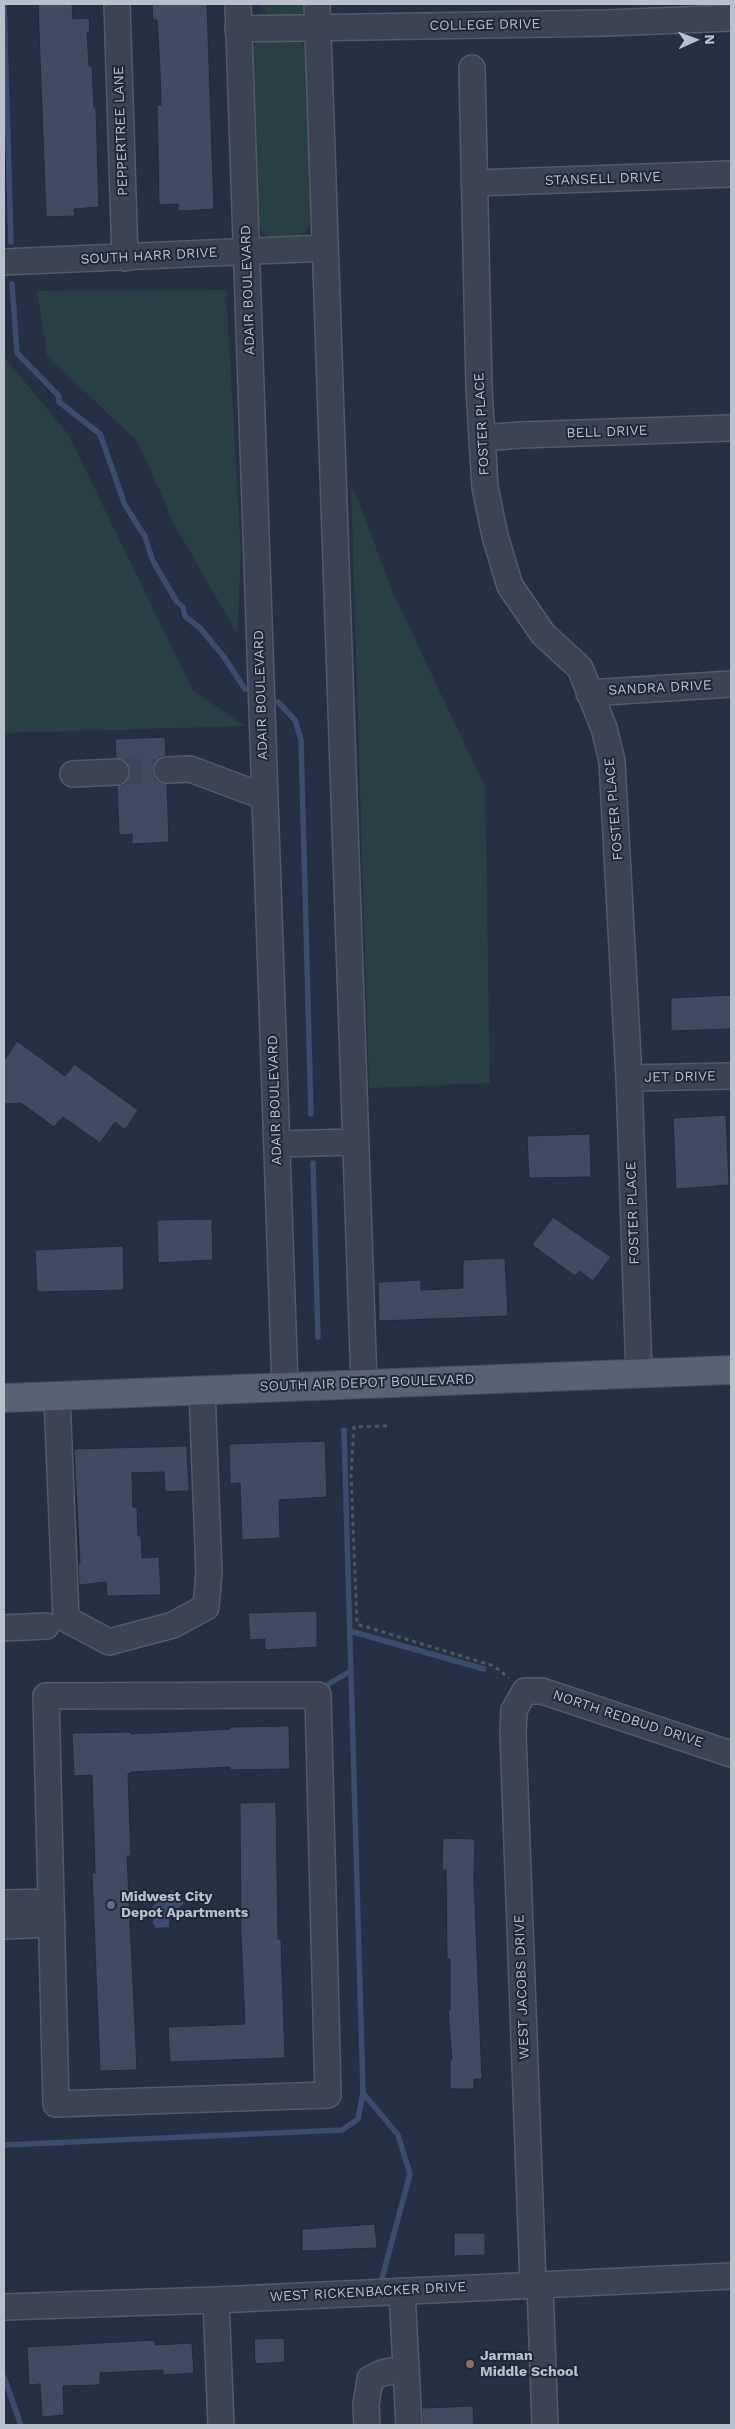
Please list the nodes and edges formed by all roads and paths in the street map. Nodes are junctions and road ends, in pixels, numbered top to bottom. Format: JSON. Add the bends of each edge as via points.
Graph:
{"nodes":[{"id":1,"x":117,"y":4,"type":"edge"},
{"id":2,"x":238,"y":4,"type":"edge"},
{"id":3,"x":318,"y":15,"type":"edge"},
{"id":4,"x":731,"y":18,"type":"edge"},
{"id":5,"x":238,"y":29,"type":"junction"},
{"id":6,"x":472,"y":68,"type":"dead end"},
{"id":7,"x":731,"y":174,"type":"edge"},
{"id":8,"x":474,"y":183,"type":"junction"},
{"id":9,"x":325,"y":248,"type":"junction"},
{"id":10,"x":246,"y":252,"type":"junction"},
{"id":11,"x":125,"y":258,"type":"junction"},
{"id":12,"x":14,"y":262,"type":"edge"},
{"id":13,"x":731,"y":428,"type":"edge"},
{"id":14,"x":483,"y":438,"type":"junction"},
{"id":15,"x":731,"y":684,"type":"edge"},
{"id":16,"x":589,"y":692,"type":"junction"},
{"id":17,"x":166,"y":770,"type":"tunnel mouth"},
{"id":18,"x":116,"y":772,"type":"tunnel mouth"},
{"id":19,"x":73,"y":774,"type":"dead end"},
{"id":20,"x":265,"y":797,"type":"junction"},
{"id":21,"x":731,"y":1076,"type":"edge"},
{"id":22,"x":629,"y":1078,"type":"junction"},
{"id":23,"x":356,"y":1142,"type":"junction"},
{"id":24,"x":277,"y":1144,"type":"junction"},
{"id":25,"x":731,"y":1370,"type":"edge"},
{"id":26,"x":639,"y":1374,"type":"junction"},
{"id":27,"x":364,"y":1383,"type":"junction"},
{"id":28,"x":284,"y":1386,"type":"junction"},
{"id":29,"x":202,"y":1390,"type":"junction"},
{"id":30,"x":57,"y":1396,"type":"junction"},
{"id":31,"x":4,"y":1398,"type":"edge"},
{"id":32,"x":387,"y":1426,"type":"dead end"},
{"id":33,"x":46,"y":1626,"type":"dead end"},
{"id":34,"x":4,"y":1628,"type":"edge"},
{"id":35,"x":524,"y":1692,"type":"junction"},
{"id":36,"x":731,"y":1754,"type":"edge"},
{"id":37,"x":4,"y":1903,"type":"edge"},
{"id":38,"x":51,"y":1913,"type":"junction"},
{"id":39,"x":4,"y":1926,"type":"edge"},
{"id":40,"x":731,"y":2276,"type":"edge"},
{"id":41,"x":536,"y":2284,"type":"junction"},
{"id":42,"x":402,"y":2291,"type":"junction"},
{"id":43,"x":216,"y":2300,"type":"junction"},
{"id":44,"x":4,"y":2307,"type":"edge"},
{"id":45,"x":405,"y":2368,"type":"junction"},
{"id":46,"x":221,"y":2425,"type":"edge"},
{"id":47,"x":367,"y":2425,"type":"edge"},
{"id":48,"x":409,"y":2425,"type":"edge"},
{"id":49,"x":545,"y":2425,"type":"edge"}],
"edges":[{"from":1,"to":11,"type":"street","name":"PEPPERTREE LANE"},
{"from":2,"to":5,"type":"street","name":"ADAIR BOULEVARD"},
{"from":3,"to":4,"type":"street","name":"COLLEGE DRIVE","via":[[607,23]]},
{"from":3,"to":5,"type":"street","name":"COLLEGE DRIVE"},
{"from":3,"to":9,"type":"street"},
{"from":5,"to":10,"type":"street","name":"ADAIR BOULEVARD"},
{"from":6,"to":8,"type":"street","name":"FOSTER PLACE"},
{"from":7,"to":8,"type":"street","name":"STANSELL DRIVE"},
{"from":8,"to":14,"type":"street","name":"FOSTER PLACE"},
{"from":9,"to":10,"type":"street","name":"SOUTH HARR DRIVE"},
{"from":9,"to":23,"type":"street"},
{"from":10,"to":11,"type":"street","name":"SOUTH HARR DRIVE"},
{"from":10,"to":20,"type":"street","name":"ADAIR BOULEVARD"},
{"from":11,"to":12,"type":"street","name":"SOUTH HARR DRIVE"},
{"from":13,"to":14,"type":"street","name":"BELL DRIVE"},
{"from":14,"to":16,"type":"street","name":"FOSTER PLACE","via":[[485,487],[510,586],[543,634],[580,668]]},
{"from":15,"to":16,"type":"street","name":"SANDRA DRIVE"},
{"from":16,"to":22,"type":"street","name":"FOSTER PLACE","via":[[604,728],[612,761]]},
{"from":17,"to":20,"type":"street","via":[[190,769]]},
{"from":18,"to":19,"type":"street"},
{"from":20,"to":24,"type":"street","name":"ADAIR BOULEVARD"},
{"from":21,"to":22,"type":"street","name":"JET DRIVE"},
{"from":22,"to":26,"type":"street","name":"FOSTER PLACE"},
{"from":23,"to":24,"type":"street"},
{"from":23,"to":27,"type":"street"},
{"from":24,"to":28,"type":"street","name":"ADAIR BOULEVARD"},
{"from":25,"to":26,"type":"main road","name":"SOUTH AIR DEPOT BOULEVARD"},
{"from":26,"to":27,"type":"main road","name":"SOUTH AIR DEPOT BOULEVARD"},
{"from":27,"to":28,"type":"main road","name":"SOUTH AIR DEPOT BOULEVARD"},
{"from":28,"to":29,"type":"main road","name":"SOUTH AIR DEPOT BOULEVARD"},
{"from":29,"to":30,"type":"main road","name":"SOUTH AIR DEPOT BOULEVARD"},
{"from":29,"to":30,"type":"street","via":[[209,1572],[206,1607],[173,1625],[109,1642],[66,1619]]},
{"from":30,"to":31,"type":"main road","name":"SOUTH AIR DEPOT BOULEVARD"},
{"from":32,"to":35,"type":"path","via":[[354,1427],[351,1475],[357,1624],[494,1666]]},
{"from":33,"to":34,"type":"street"},
{"from":35,"to":36,"type":"street","name":"NORTH REDBUD DRIVE","via":[[542,1691],[558,1695]]},
{"from":35,"to":41,"type":"street","name":"WEST JACOBS DRIVE","via":[[514,1710],[513,1734]]},
{"from":37,"to":38,"type":"street"},
{"from":38,"to":38,"type":"street","via":[[46,1696],[318,1695],[328,2095],[56,2104]]},
{"from":38,"to":39,"type":"street"},
{"from":40,"to":41,"type":"street","name":"WEST RICKENBACKER DRIVE"},
{"from":41,"to":42,"type":"street","name":"WEST RICKENBACKER DRIVE"},
{"from":41,"to":49,"type":"street","name":"WEST JACOBS DRIVE"},
{"from":42,"to":43,"type":"street","name":"WEST RICKENBACKER DRIVE"},
{"from":42,"to":45,"type":"street"},
{"from":43,"to":44,"type":"street","name":"WEST RICKENBACKER DRIVE"},
{"from":43,"to":46,"type":"street"},
{"from":45,"to":47,"type":"street","via":[[370,2379]]},
{"from":45,"to":48,"type":"street"}]}
